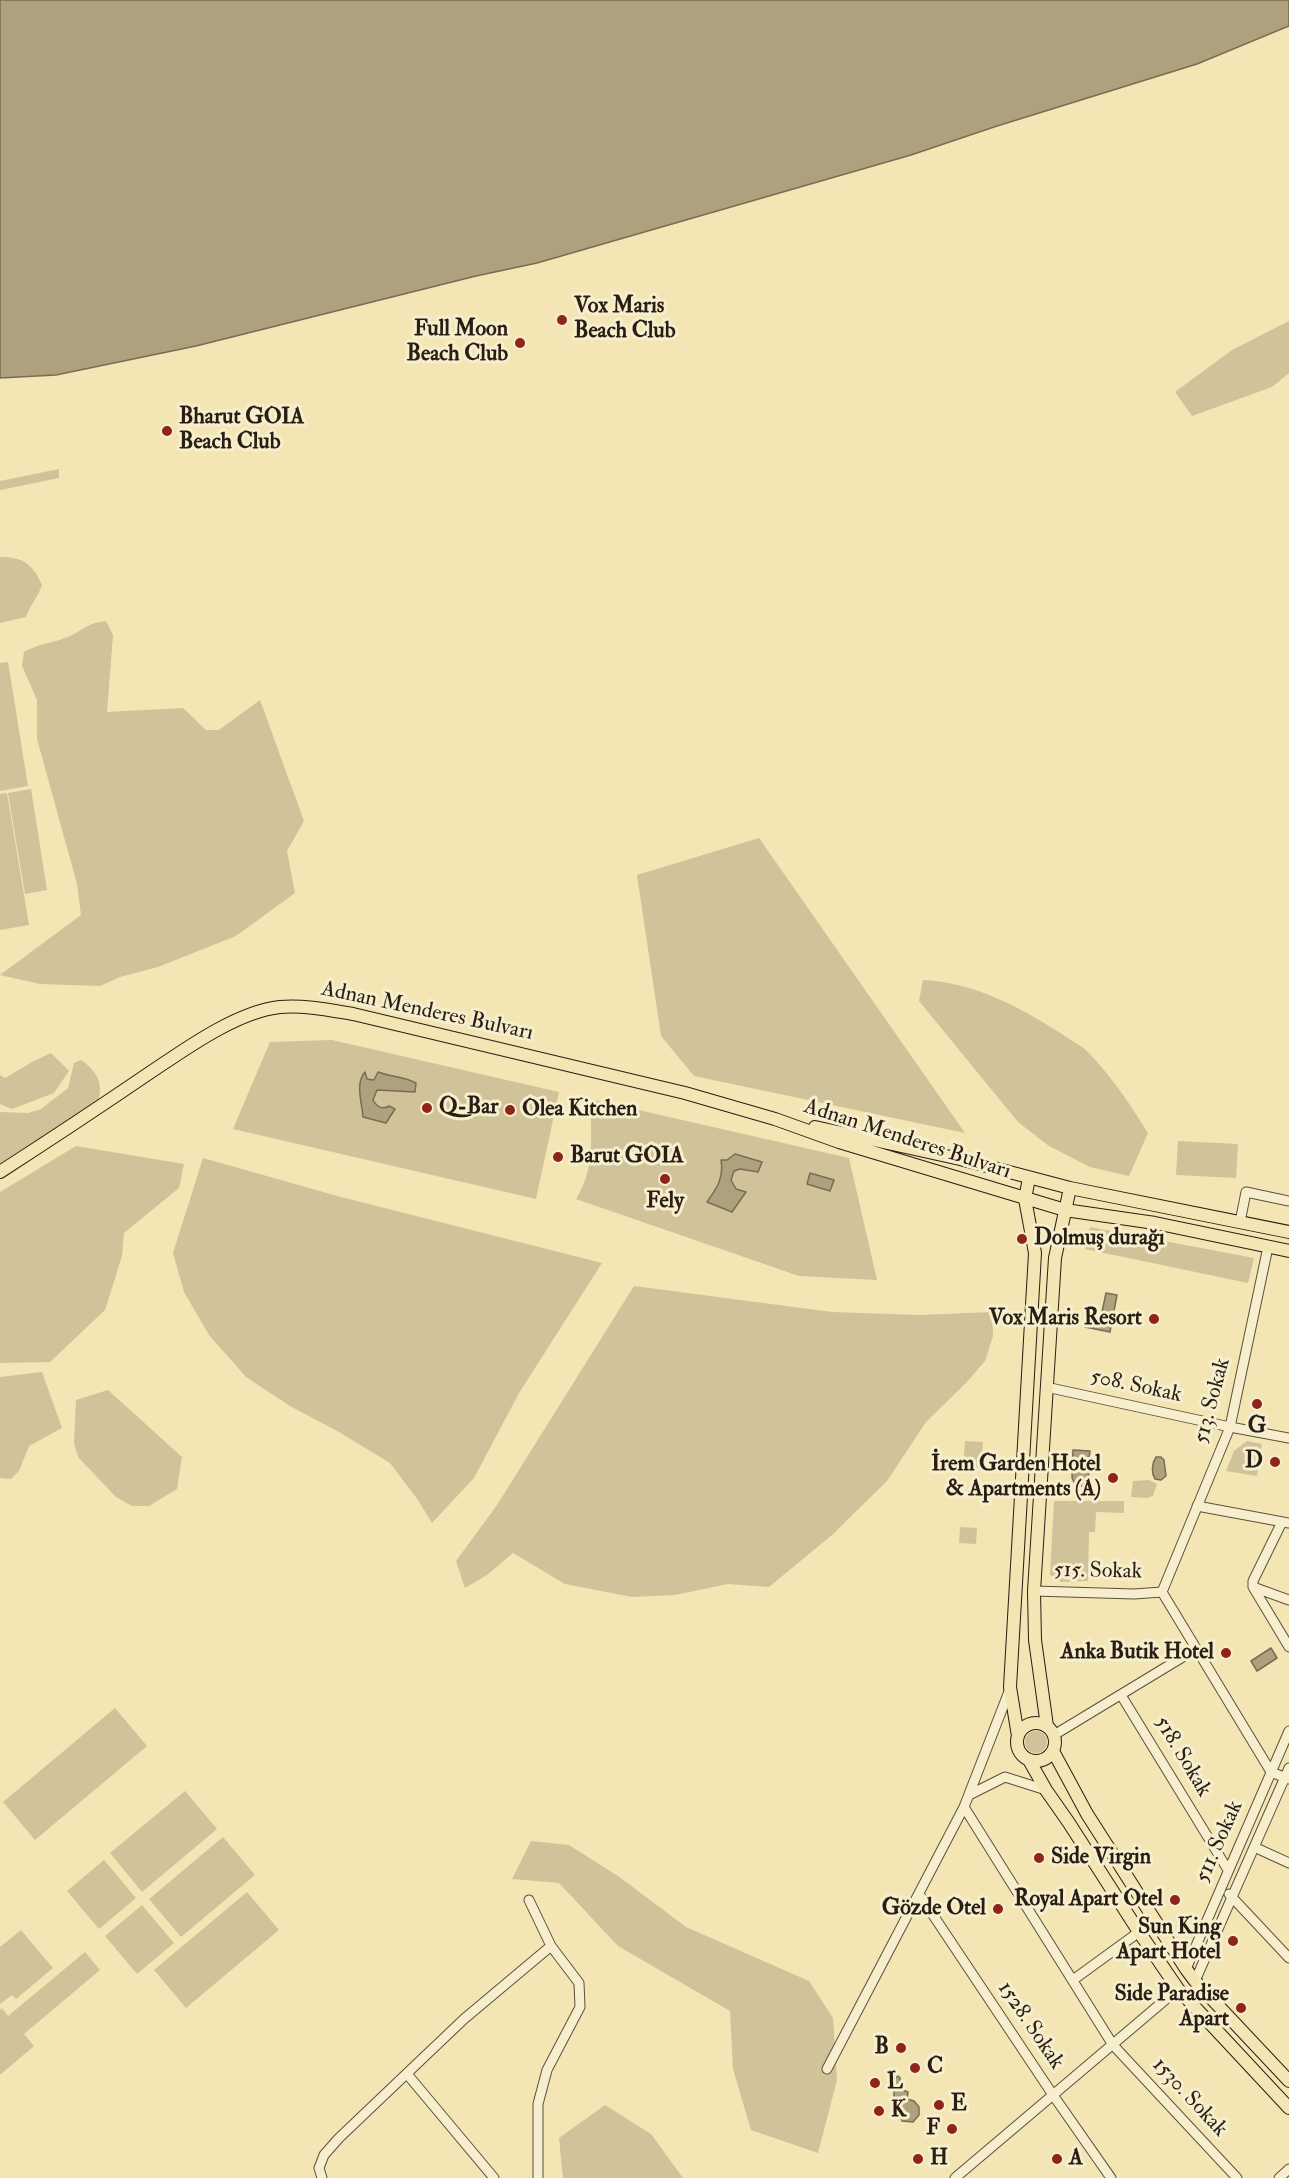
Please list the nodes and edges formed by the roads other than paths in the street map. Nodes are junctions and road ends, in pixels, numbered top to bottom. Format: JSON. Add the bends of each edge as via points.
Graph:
{"nodes":[{"id":1,"x":775,"y":1119,"type":"junction"},
{"id":2,"x":0,"y":1172,"type":"edge"},
{"id":3,"x":1029,"y":1178,"type":"junction"},
{"id":4,"x":1070,"y":1188,"type":"junction"},
{"id":5,"x":1025,"y":1199,"type":"junction"},
{"id":6,"x":1289,"y":1201,"type":"edge"},
{"id":7,"x":1065,"y":1210,"type":"junction"},
{"id":8,"x":1240,"y":1222,"type":"junction"},
{"id":9,"x":1289,"y":1232,"type":"edge"},
{"id":10,"x":1268,"y":1247,"type":"junction"},
{"id":11,"x":1289,"y":1251,"type":"edge"},
{"id":12,"x":1046,"y":1387,"type":"junction"},
{"id":13,"x":1230,"y":1427,"type":"junction"},
{"id":14,"x":1289,"y":1438,"type":"edge"},
{"id":15,"x":1197,"y":1506,"type":"junction"},
{"id":16,"x":1285,"y":1523,"type":"edge"},
{"id":17,"x":1252,"y":1587,"type":"junction"},
{"id":18,"x":1034,"y":1591,"type":"junction"},
{"id":19,"x":1162,"y":1592,"type":"junction"},
{"id":20,"x":1289,"y":1600,"type":"edge"},
{"id":21,"x":1289,"y":1647,"type":"edge"},
{"id":22,"x":1196,"y":1649,"type":"junction"},
{"id":23,"x":1010,"y":1687,"type":"junction"},
{"id":24,"x":1121,"y":1695,"type":"junction"},
{"id":25,"x":1051,"y":1731,"type":"junction"},
{"id":26,"x":1289,"y":1731,"type":"edge"},
{"id":27,"x":1018,"y":1736,"type":"junction"},
{"id":28,"x":1053,"y":1750,"type":"junction"},
{"id":29,"x":1029,"y":1760,"type":"junction"},
{"id":30,"x":1271,"y":1772,"type":"junction"},
{"id":31,"x":1288,"y":1774,"type":"edge"},
{"id":32,"x":1046,"y":1790,"type":"junction"},
{"id":33,"x":969,"y":1795,"type":"junction"},
{"id":34,"x":964,"y":1807,"type":"junction"},
{"id":35,"x":1254,"y":1847,"type":"junction"},
{"id":36,"x":1289,"y":1863,"type":"edge"},
{"id":37,"x":1228,"y":1870,"type":"junction"},
{"id":38,"x":1221,"y":1887,"type":"junction"},
{"id":39,"x":919,"y":1894,"type":"junction"},
{"id":40,"x":1232,"y":1897,"type":"junction"},
{"id":41,"x":529,"y":1900,"type":"dead end"},
{"id":42,"x":1138,"y":1932,"type":"junction"},
{"id":43,"x":551,"y":1946,"type":"junction"},
{"id":44,"x":1289,"y":1958,"type":"edge"},
{"id":45,"x":1186,"y":1968,"type":"junction"},
{"id":46,"x":1073,"y":1980,"type":"junction"},
{"id":47,"x":1195,"y":1981,"type":"junction"},
{"id":48,"x":1178,"y":1989,"type":"junction"},
{"id":49,"x":1113,"y":2045,"type":"junction"},
{"id":50,"x":827,"y":2069,"type":"dead end"},
{"id":51,"x":1286,"y":2073,"type":"edge"},
{"id":52,"x":407,"y":2074,"type":"junction"},
{"id":53,"x":1053,"y":2095,"type":"junction"},
{"id":54,"x":1289,"y":2108,"type":"edge"},
{"id":55,"x":1289,"y":2169,"type":"edge"},
{"id":56,"x":322,"y":2178,"type":"edge"},
{"id":57,"x":494,"y":2178,"type":"edge"},
{"id":58,"x":538,"y":2178,"type":"edge"},
{"id":59,"x":955,"y":2178,"type":"edge"},
{"id":60,"x":1111,"y":2178,"type":"edge"},
{"id":61,"x":1237,"y":2178,"type":"edge"},
{"id":62,"x":1279,"y":2178,"type":"edge"}],
"edges":[{"from":1,"to":2,"type":"main road","name":"Adnan Menderes Bulvarı","via":[[679,1092],[353,1014],[280,1007],[239,1020],[196,1043]]},
{"from":1,"to":3,"type":"main road","name":"Adnan Menderes Bulvarı"},
{"from":1,"to":5,"type":"main road","name":"Adnan Menderes Bulvarı"},
{"from":3,"to":4,"type":"main road","name":"Adnan Menderes Bulvarı"},
{"from":3,"to":5,"type":"main road"},
{"from":4,"to":7,"type":"main road"},
{"from":4,"to":8,"type":"main road"},
{"from":5,"to":7,"type":"main road","name":"Adnan Menderes Bulvarı"},
{"from":5,"to":23,"type":"main road","via":[[1035,1253]]},
{"from":6,"to":8,"type":"street","via":[[1246,1192]]},
{"from":7,"to":10,"type":"main road","via":[[1155,1223]]},
{"from":7,"to":12,"type":"main road","via":[[1055,1258]]},
{"from":8,"to":9,"type":"main road"},
{"from":10,"to":11,"type":"main road"},
{"from":10,"to":13,"type":"street","name":"513. Sokak"},
{"from":12,"to":13,"type":"street","name":"508. Sokak"},
{"from":12,"to":18,"type":"main road"},
{"from":13,"to":14,"type":"street","name":"508. Sokak"},
{"from":13,"to":15,"type":"street","name":"513. Sokak"},
{"from":15,"to":16,"type":"street"},
{"from":15,"to":19,"type":"street","name":"513. Sokak"},
{"from":16,"to":17,"type":"street"},
{"from":17,"to":20,"type":"street"},
{"from":17,"to":21,"type":"street"},
{"from":18,"to":19,"type":"street","name":"515. Sokak"},
{"from":18,"to":25,"type":"main road","via":[[1035,1640]]},
{"from":19,"to":22,"type":"street"},
{"from":22,"to":24,"type":"street"},
{"from":22,"to":30,"type":"street"},
{"from":23,"to":27,"type":"main road"},
{"from":23,"to":33,"type":"street"},
{"from":24,"to":25,"type":"street"},
{"from":24,"to":37,"type":"street","name":"518. Sokak"},
{"from":25,"to":27,"type":"main road","via":[[1036,1723]]},
{"from":25,"to":28,"type":"main road"},
{"from":26,"to":30,"type":"street","name":"511. Sokak"},
{"from":27,"to":29,"type":"main road","via":[[1019,1750]]},
{"from":28,"to":29,"type":"main road","via":[[1046,1759]]},
{"from":28,"to":45,"type":"main road","via":[[1087,1814]]},
{"from":29,"to":32,"type":"main road"},
{"from":30,"to":31,"type":"street"},
{"from":30,"to":37,"type":"street","name":"511. Sokak"},
{"from":31,"to":35,"type":"street","name":"511. Sokak"},
{"from":32,"to":33,"type":"street","via":[[1005,1777]]},
{"from":32,"to":42,"type":"main road"},
{"from":33,"to":34,"type":"street"},
{"from":34,"to":39,"type":"street"},
{"from":34,"to":46,"type":"street","name":"1530. Sokak"},
{"from":35,"to":36,"type":"street"},
{"from":35,"to":40,"type":"street","name":"511. Sokak"},
{"from":37,"to":38,"type":"street","name":"511. Sokak"},
{"from":38,"to":40,"type":"street"},
{"from":38,"to":45,"type":"street","name":"511. Sokak"},
{"from":39,"to":50,"type":"street"},
{"from":39,"to":53,"type":"street","name":"1528. Sokak"},
{"from":40,"to":44,"type":"street"},
{"from":40,"to":47,"type":"street","name":"511. Sokak"},
{"from":41,"to":43,"type":"street"},
{"from":42,"to":46,"type":"street"},
{"from":42,"to":48,"type":"main road"},
{"from":43,"to":52,"type":"street","via":[[464,2019]]},
{"from":43,"to":58,"type":"street","via":[[579,1983],[580,2007],[547,2070],[538,2104]]},
{"from":45,"to":47,"type":"main road"},
{"from":46,"to":49,"type":"street","name":"1530. Sokak"},
{"from":47,"to":51,"type":"main road"},
{"from":48,"to":49,"type":"street"},
{"from":48,"to":54,"type":"main road"},
{"from":49,"to":53,"type":"street"},
{"from":49,"to":61,"type":"street","name":"1530. Sokak"},
{"from":52,"to":56,"type":"street","via":[[324,2155],[319,2168]]},
{"from":52,"to":57,"type":"street"},
{"from":53,"to":59,"type":"street"},
{"from":53,"to":60,"type":"street","name":"1528. Sokak"},
{"from":55,"to":62,"type":"street"}]}
